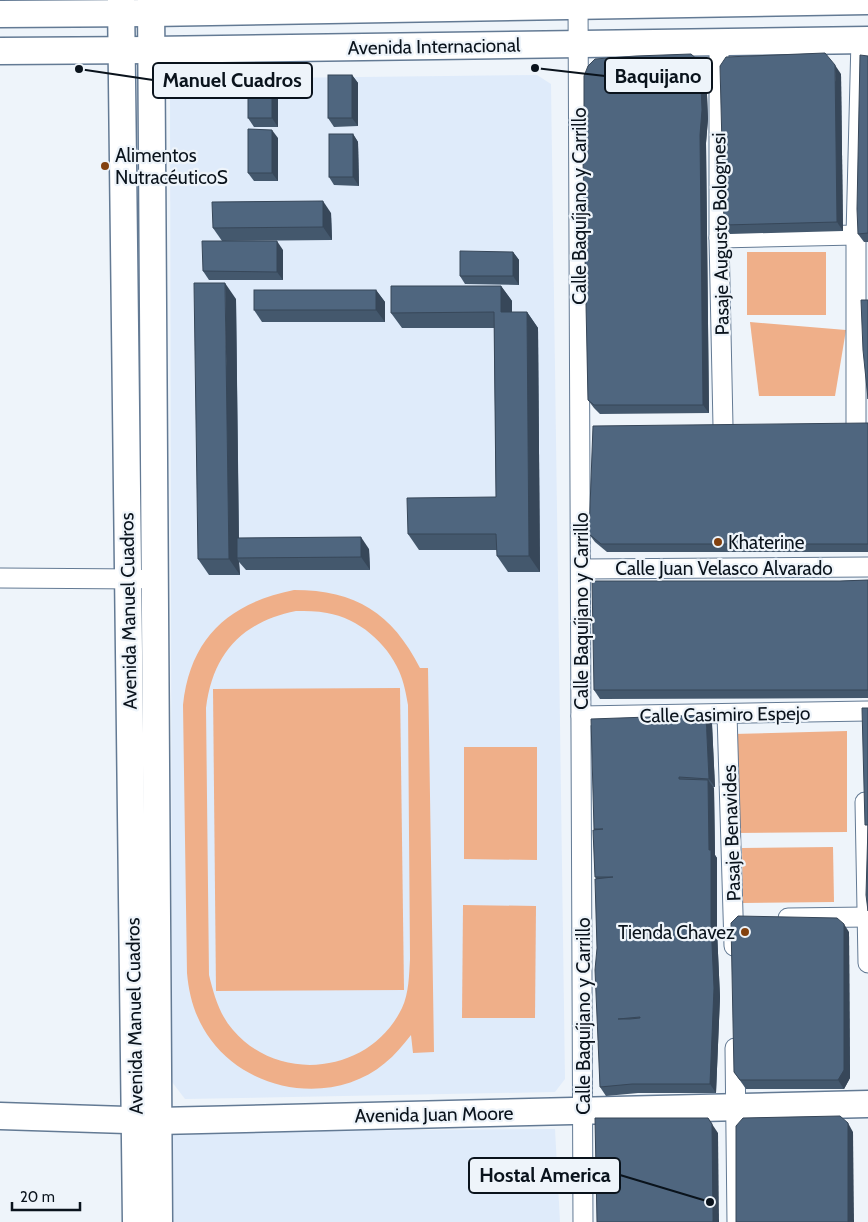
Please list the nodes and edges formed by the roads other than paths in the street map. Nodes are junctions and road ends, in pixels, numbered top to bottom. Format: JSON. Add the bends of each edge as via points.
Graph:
{"nodes":[{"id":1,"x":857,"y":1,"type":"edge"},
{"id":2,"x":714,"y":2,"type":"edge"},
{"id":3,"x":578,"y":3,"type":"edge"},
{"id":4,"x":428,"y":4,"type":"edge"},
{"id":5,"x":297,"y":5,"type":"edge"},
{"id":6,"x":121,"y":7,"type":"edge"},
{"id":7,"x":151,"y":7,"type":"edge"},
{"id":8,"x":0,"y":14,"type":"edge"},
{"id":9,"x":864,"y":40,"type":"edge"},
{"id":10,"x":718,"y":42,"type":"junction"},
{"id":11,"x":578,"y":44,"type":"junction"},
{"id":12,"x":121,"y":50,"type":"junction"},
{"id":13,"x":152,"y":50,"type":"junction"},
{"id":14,"x":0,"y":51,"type":"edge"},
{"id":15,"x":856,"y":235,"type":"junction"},
{"id":16,"x":719,"y":238,"type":"junction"},
{"id":17,"x":837,"y":424,"type":"edge"},
{"id":18,"x":862,"y":424,"type":"edge"},
{"id":19,"x":742,"y":425,"type":"edge"},
{"id":20,"x":704,"y":426,"type":"edge"},
{"id":21,"x":723,"y":426,"type":"junction"},
{"id":22,"x":580,"y":427,"type":"junction"},
{"id":23,"x":599,"y":427,"type":"edge"},
{"id":24,"x":868,"y":567,"type":"edge"},
{"id":25,"x":581,"y":569,"type":"junction"},
{"id":26,"x":0,"y":578,"type":"edge"},
{"id":27,"x":128,"y":578,"type":"junction"},
{"id":28,"x":155,"y":580,"type":"junction"},
{"id":29,"x":865,"y":711,"type":"edge"},
{"id":30,"x":727,"y":714,"type":"junction"},
{"id":31,"x":582,"y":716,"type":"junction"},
{"id":32,"x":863,"y":731,"type":"edge"},
{"id":33,"x":864,"y":780,"type":"edge"},
{"id":34,"x":867,"y":917,"type":"edge"},
{"id":35,"x":734,"y":918,"type":"junction"},
{"id":36,"x":753,"y":918,"type":"edge"},
{"id":37,"x":772,"y":918,"type":"edge"},
{"id":38,"x":868,"y":963,"type":"edge"},
{"id":39,"x":734,"y":968,"type":"edge"},
{"id":40,"x":734,"y":1028,"type":"edge"},
{"id":41,"x":868,"y":1104,"type":"edge"},
{"id":42,"x":735,"y":1107,"type":"junction"},
{"id":43,"x":583,"y":1111,"type":"junction"},
{"id":44,"x":0,"y":1116,"type":"edge"},
{"id":45,"x":147,"y":1120,"type":"junction"},
{"id":46,"x":136,"y":1222,"type":"edge"},
{"id":47,"x":159,"y":1222,"type":"edge"},
{"id":48,"x":583,"y":1222,"type":"edge"},
{"id":49,"x":737,"y":1222,"type":"edge"}],
"edges":[{"from":1,"to":2,"type":"street","name":"Avenida Internacional"},
{"from":2,"to":3,"type":"street","name":"Avenida Internacional"},
{"from":3,"to":4,"type":"street","name":"Avenida Internacional"},
{"from":3,"to":11,"type":"street","name":"Calle Baquíjano y Carrillo"},
{"from":4,"to":5,"type":"street","name":"Avenida Internacional"},
{"from":5,"to":7,"type":"street","name":"Avenida Internacional"},
{"from":6,"to":7,"type":"street","name":"Avenida Internacional"},
{"from":6,"to":8,"type":"street","name":"Avenida Internacional"},
{"from":6,"to":12,"type":"street","name":"Avenida Manuel Cuadros"},
{"from":7,"to":13,"type":"street","name":"Avenida Manuel Cuadros"},
{"from":9,"to":10,"type":"street","name":"Avenida Internacional"},
{"from":9,"to":15,"type":"street"},
{"from":10,"to":11,"type":"street","name":"Avenida Internacional"},
{"from":10,"to":16,"type":"street","name":"Pasaje Augusto Bolognesi"},
{"from":11,"to":13,"type":"street","name":"Avenida Internacional"},
{"from":11,"to":22,"type":"street","name":"Calle Baquíjano y Carrillo"},
{"from":12,"to":13,"type":"street","name":"Avenida Internacional"},
{"from":12,"to":14,"type":"street","name":"Avenida Internacional"},
{"from":12,"to":27,"type":"street","name":"Avenida Manuel Cuadros"},
{"from":13,"to":28,"type":"street","name":"Avenida Manuel Cuadros"},
{"from":15,"to":16,"type":"street"},
{"from":15,"to":18,"type":"street"},
{"from":16,"to":21,"type":"street","name":"Pasaje Augusto Bolognesi"},
{"from":17,"to":18,"type":"street"},
{"from":19,"to":21,"type":"street"},
{"from":20,"to":21,"type":"street"},
{"from":22,"to":23,"type":"street"},
{"from":22,"to":25,"type":"street","name":"Calle Baquíjano y Carrillo"},
{"from":24,"to":25,"type":"street","name":"Calle Juan Velasco Alvarado"},
{"from":25,"to":31,"type":"street","name":"Calle Baquíjano y Carrillo"},
{"from":26,"to":27,"type":"street"},
{"from":27,"to":28,"type":"street"},
{"from":27,"to":45,"type":"street","name":"Avenida Manuel Cuadros"},
{"from":28,"to":45,"type":"street","name":"Avenida Manuel Cuadros"},
{"from":29,"to":30,"type":"street","name":"Calle Casimiro Espejo"},
{"from":29,"to":32,"type":"street"},
{"from":30,"to":31,"type":"street","name":"Calle Casimiro Espejo"},
{"from":30,"to":35,"type":"street","name":"Pasaje Benavides"},
{"from":31,"to":43,"type":"street","name":"Calle Baquíjano y Carrillo"},
{"from":33,"to":34,"type":"street"},
{"from":34,"to":37,"type":"street"},
{"from":34,"to":38,"type":"street"},
{"from":35,"to":36,"type":"street"},
{"from":35,"to":39,"type":"street","name":"Pasaje Benavides"},
{"from":40,"to":42,"type":"street"},
{"from":41,"to":42,"type":"street","name":"Avenida Juan Moore"},
{"from":42,"to":43,"type":"street","name":"Avenida Juan Moore"},
{"from":42,"to":49,"type":"street"},
{"from":43,"to":45,"type":"street","name":"Avenida Juan Moore"},
{"from":43,"to":48,"type":"street","name":"Calle Baquíjano y Carrillo"},
{"from":44,"to":45,"type":"street","name":"Avenida Juan Moore"},
{"from":45,"to":46,"type":"street","name":"Avenida Manuel Cuadros"},
{"from":45,"to":47,"type":"street","name":"Avenida Manuel Cuadros"}]}
